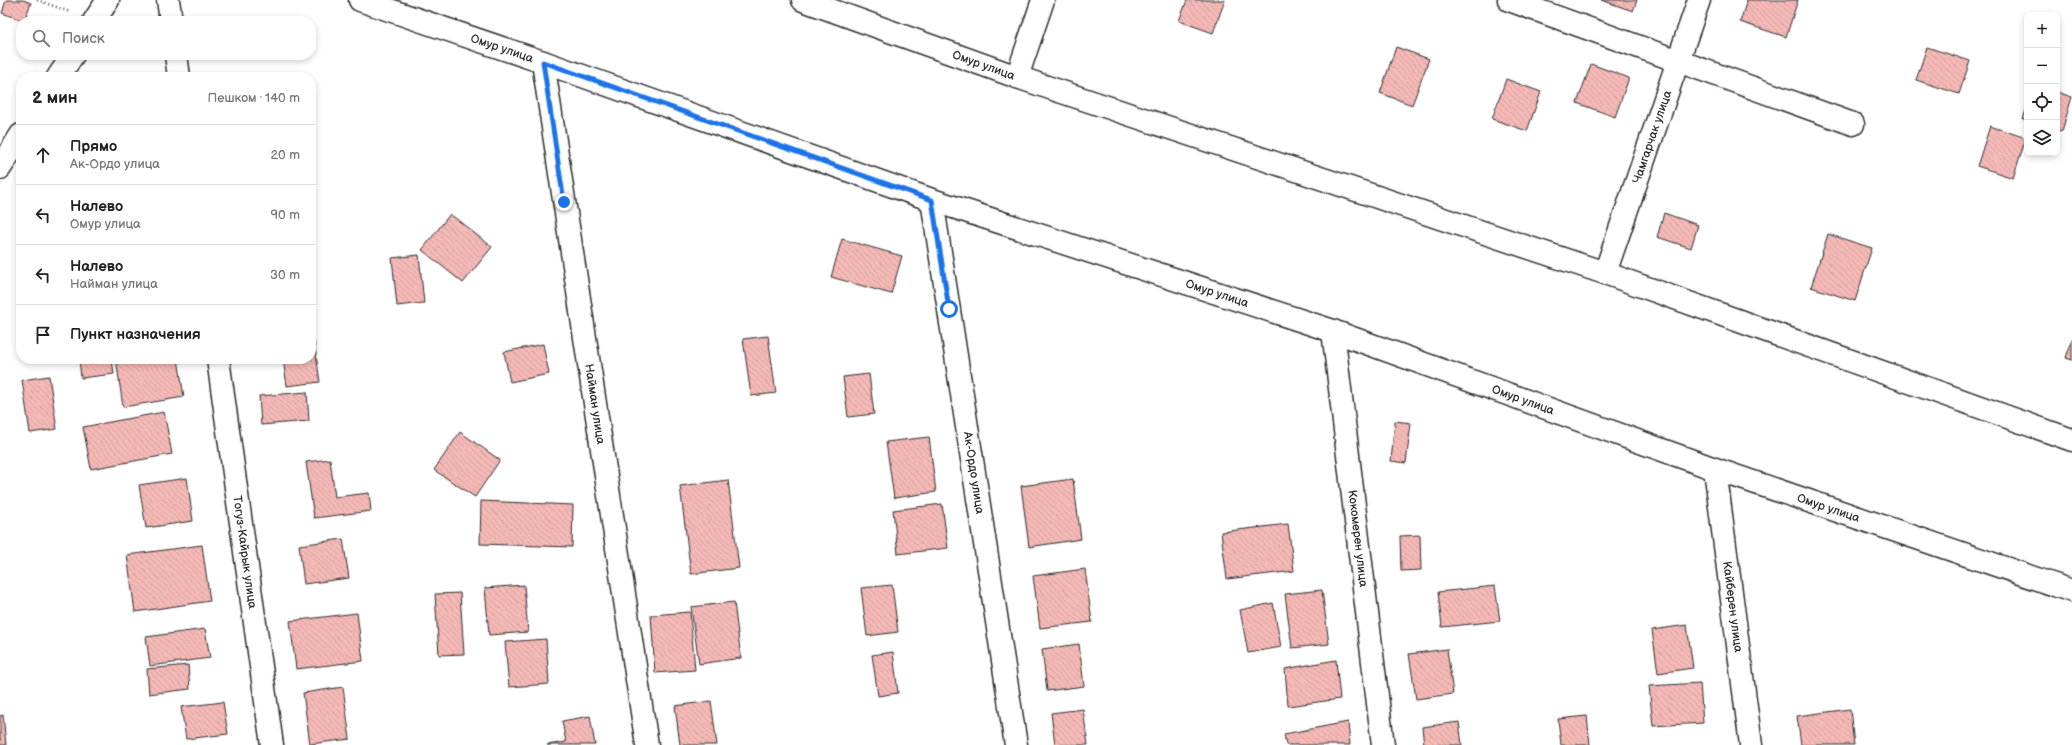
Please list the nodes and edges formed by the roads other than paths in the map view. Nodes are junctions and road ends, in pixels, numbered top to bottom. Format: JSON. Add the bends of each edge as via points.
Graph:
{"nodes":[{"id":1,"x":108,"y":0,"type":"edge"},
{"id":2,"x":168,"y":0,"type":"edge"},
{"id":3,"x":360,"y":0,"type":"edge"},
{"id":4,"x":803,"y":0,"type":"edge"},
{"id":5,"x":1043,"y":0,"type":"edge"},
{"id":6,"x":1509,"y":0,"type":"edge"},
{"id":7,"x":1699,"y":0,"type":"edge"},
{"id":8,"x":97,"y":16,"type":"edge"},
{"id":9,"x":170,"y":16,"type":"edge"},
{"id":10,"x":69,"y":60,"type":"edge"},
{"id":11,"x":177,"y":60,"type":"edge"},
{"id":12,"x":1678,"y":61,"type":"junction"},
{"id":13,"x":543,"y":62,"type":"junction"},
{"id":14,"x":61,"y":72,"type":"edge"},
{"id":15,"x":178,"y":72,"type":"edge"},
{"id":16,"x":1017,"y":77,"type":"junction"},
{"id":17,"x":1853,"y":124,"type":"dead end"},
{"id":18,"x":16,"y":144,"type":"edge"},
{"id":19,"x":0,"y":168,"type":"edge"},
{"id":20,"x":932,"y":200,"type":"junction"},
{"id":21,"x":1605,"y":274,"type":"junction"},
{"id":22,"x":1333,"y":331,"type":"junction"},
{"id":23,"x":219,"y":364,"type":"edge"},
{"id":24,"x":2072,"y":440,"type":"edge"},
{"id":25,"x":1715,"y":469,"type":"junction"},
{"id":26,"x":2072,"y":592,"type":"edge"},
{"id":27,"x":272,"y":745,"type":"edge"},
{"id":28,"x":647,"y":745,"type":"edge"},
{"id":29,"x":1016,"y":745,"type":"edge"},
{"id":30,"x":1383,"y":745,"type":"edge"},
{"id":31,"x":1751,"y":745,"type":"edge"}],
"edges":[{"from":1,"to":8,"type":"street"},
{"from":2,"to":9,"type":"street"},
{"from":3,"to":13,"type":"street","name":"Омур улица"},
{"from":4,"to":16,"type":"street","name":"Омур улица"},
{"from":5,"to":16,"type":"street"},
{"from":6,"to":12,"type":"street"},
{"from":7,"to":12,"type":"street","name":"Чамгарчак улица"},
{"from":10,"to":14,"type":"street"},
{"from":11,"to":15,"type":"street"},
{"from":12,"to":17,"type":"street"},
{"from":12,"to":21,"type":"street","name":"Чамгарчак улица"},
{"from":13,"to":20,"type":"street","name":"Омур улица"},
{"from":13,"to":28,"type":"street","name":"Найман улица"},
{"from":16,"to":21,"type":"street","name":"Омур улица"},
{"from":18,"to":19,"type":"street"},
{"from":20,"to":22,"type":"street","name":"Омур улица"},
{"from":20,"to":29,"type":"street","name":"Ак-Ордо улица"},
{"from":21,"to":24,"type":"street","name":"Омур улица"},
{"from":22,"to":25,"type":"street","name":"Омур улица"},
{"from":22,"to":30,"type":"street","name":"Кокомерен улица"},
{"from":23,"to":27,"type":"street","name":"Тогуз-Кайрык улица"},
{"from":25,"to":26,"type":"street","name":"Омур улица"},
{"from":25,"to":31,"type":"street","name":"Кайберен улица"}]}
